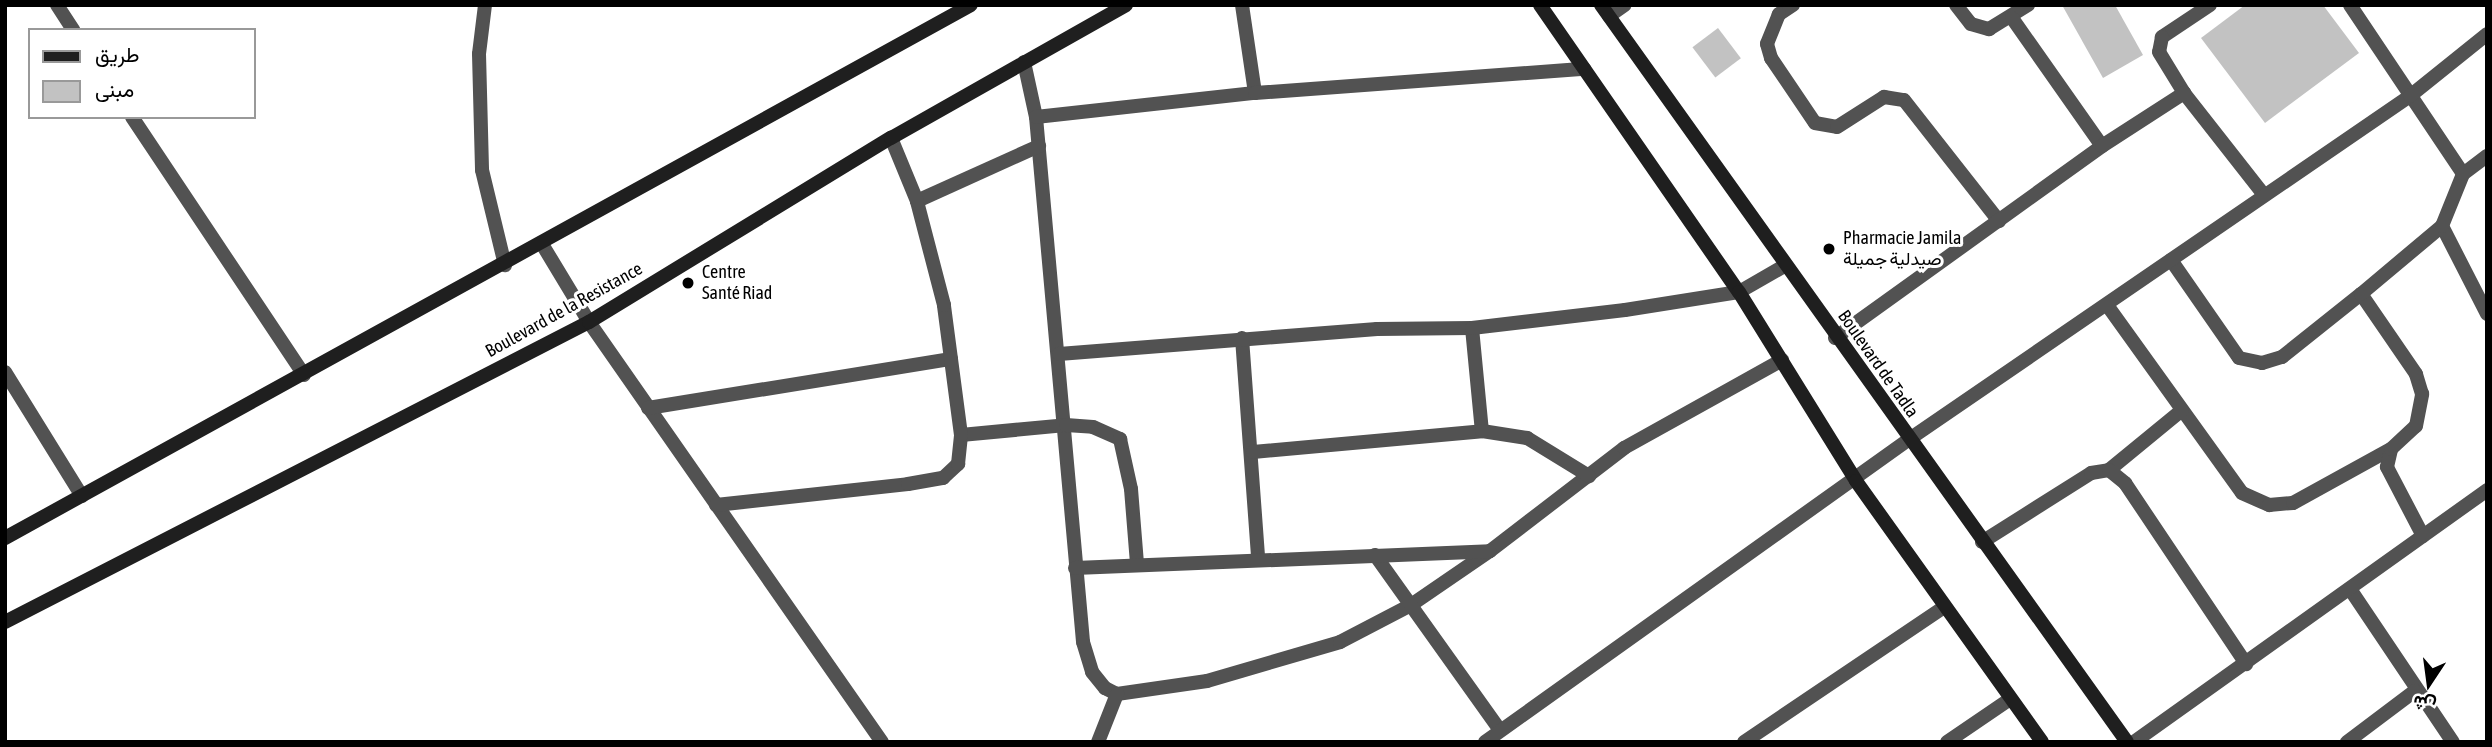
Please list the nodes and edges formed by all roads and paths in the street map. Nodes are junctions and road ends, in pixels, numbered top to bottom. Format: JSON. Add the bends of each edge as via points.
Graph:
{"nodes":[{"id":1,"x":485,"y":5,"type":"edge"},
{"id":2,"x":971,"y":5,"type":"edge"},
{"id":3,"x":1126,"y":5,"type":"edge"},
{"id":4,"x":1242,"y":5,"type":"edge"},
{"id":5,"x":1540,"y":5,"type":"edge"},
{"id":6,"x":1625,"y":5,"type":"edge"},
{"id":7,"x":1793,"y":5,"type":"edge"},
{"id":8,"x":1956,"y":5,"type":"edge"},
{"id":9,"x":2028,"y":5,"type":"edge"},
{"id":10,"x":2210,"y":5,"type":"edge"},
{"id":11,"x":2350,"y":5,"type":"edge"},
{"id":12,"x":60,"y":6,"type":"edge"},
{"id":13,"x":1605,"y":11,"type":"edge"},
{"id":14,"x":2012,"y":18,"type":"junction"},
{"id":15,"x":73,"y":28,"type":"edge"},
{"id":16,"x":2487,"y":34,"type":"edge"},
{"id":17,"x":1024,"y":62,"type":"junction"},
{"id":18,"x":1584,"y":69,"type":"junction"},
{"id":19,"x":1255,"y":93,"type":"junction"},
{"id":20,"x":2184,"y":93,"type":"junction"},
{"id":21,"x":2410,"y":96,"type":"junction"},
{"id":22,"x":1036,"y":117,"type":"junction"},
{"id":23,"x":133,"y":119,"type":"edge"},
{"id":24,"x":891,"y":138,"type":"junction"},
{"id":25,"x":1039,"y":146,"type":"junction"},
{"id":26,"x":2102,"y":146,"type":"junction"},
{"id":27,"x":2487,"y":156,"type":"edge"},
{"id":28,"x":2463,"y":173,"type":"junction"},
{"id":29,"x":2264,"y":195,"type":"junction"},
{"id":30,"x":918,"y":201,"type":"junction"},
{"id":31,"x":1999,"y":221,"type":"junction"},
{"id":32,"x":2442,"y":226,"type":"junction"},
{"id":33,"x":542,"y":244,"type":"junction"},
{"id":34,"x":2171,"y":260,"type":"junction"},
{"id":35,"x":505,"y":265,"type":"junction"},
{"id":36,"x":1786,"y":265,"type":"junction"},
{"id":37,"x":1740,"y":292,"type":"junction"},
{"id":38,"x":2361,"y":293,"type":"junction"},
{"id":39,"x":2107,"y":305,"type":"junction"},
{"id":40,"x":2487,"y":314,"type":"edge"},
{"id":41,"x":589,"y":322,"type":"junction"},
{"id":42,"x":1472,"y":328,"type":"junction"},
{"id":43,"x":1242,"y":338,"type":"junction"},
{"id":44,"x":1835,"y":338,"type":"junction"},
{"id":45,"x":1059,"y":354,"type":"junction"},
{"id":46,"x":951,"y":359,"type":"junction"},
{"id":47,"x":1782,"y":360,"type":"junction"},
{"id":48,"x":5,"y":372,"type":"edge"},
{"id":49,"x":304,"y":375,"type":"junction"},
{"id":50,"x":648,"y":408,"type":"junction"},
{"id":51,"x":2182,"y":410,"type":"junction"},
{"id":52,"x":1066,"y":425,"type":"junction"},
{"id":53,"x":1482,"y":431,"type":"junction"},
{"id":54,"x":961,"y":435,"type":"junction"},
{"id":55,"x":1908,"y":440,"type":"junction"},
{"id":56,"x":2391,"y":449,"type":"junction"},
{"id":57,"x":1253,"y":452,"type":"junction"},
{"id":58,"x":2109,"y":470,"type":"junction"},
{"id":59,"x":1590,"y":476,"type":"junction"},
{"id":60,"x":1856,"y":481,"type":"junction"},
{"id":61,"x":2487,"y":490,"type":"edge"},
{"id":62,"x":82,"y":496,"type":"junction"},
{"id":63,"x":716,"y":505,"type":"junction"},
{"id":64,"x":2423,"y":536,"type":"junction"},
{"id":65,"x":5,"y":538,"type":"edge"},
{"id":66,"x":1982,"y":542,"type":"junction"},
{"id":67,"x":1490,"y":551,"type":"junction"},
{"id":68,"x":1375,"y":555,"type":"junction"},
{"id":69,"x":1258,"y":558,"type":"junction"},
{"id":70,"x":1137,"y":564,"type":"junction"},
{"id":71,"x":1075,"y":568,"type":"junction"},
{"id":72,"x":2350,"y":589,"type":"junction"},
{"id":73,"x":1411,"y":605,"type":"junction"},
{"id":74,"x":1944,"y":607,"type":"junction"},
{"id":75,"x":5,"y":622,"type":"edge"},
{"id":76,"x":2246,"y":664,"type":"junction"},
{"id":77,"x":2415,"y":691,"type":"junction"},
{"id":78,"x":1117,"y":694,"type":"junction"},
{"id":79,"x":2010,"y":699,"type":"junction"},
{"id":80,"x":1500,"y":730,"type":"junction"},
{"id":81,"x":882,"y":742,"type":"edge"},
{"id":82,"x":1098,"y":742,"type":"edge"},
{"id":83,"x":1485,"y":742,"type":"edge"},
{"id":84,"x":1744,"y":742,"type":"edge"},
{"id":85,"x":1947,"y":742,"type":"edge"},
{"id":86,"x":2042,"y":742,"type":"edge"},
{"id":87,"x":2127,"y":742,"type":"edge"},
{"id":88,"x":2134,"y":742,"type":"edge"},
{"id":89,"x":2347,"y":742,"type":"edge"},
{"id":90,"x":2453,"y":742,"type":"edge"}],
"edges":[{"from":1,"to":35,"type":"street","via":[[479,54],[482,170]]},
{"from":2,"to":33,"type":"main road"},
{"from":3,"to":17,"type":"main road","name":"Boulevard de la Resistance"},
{"from":4,"to":19,"type":"street"},
{"from":5,"to":18,"type":"main road"},
{"from":6,"to":13,"type":"street"},
{"from":7,"to":31,"type":"street","via":[[1779,14],[1767,44],[1771,58],[1815,123],[1837,127],[1884,97],[1904,100]]},
{"from":8,"to":14,"type":"street","via":[[1979,29],[2001,26]]},
{"from":9,"to":14,"type":"street"},
{"from":10,"to":20,"type":"street","via":[[2169,31],[2158,44]]},
{"from":11,"to":21,"type":"street"},
{"from":12,"to":15,"type":"street"},
{"from":13,"to":36,"type":"main road","name":"Boulevard de Tadla"},
{"from":14,"to":26,"type":"street"},
{"from":16,"to":21,"type":"street"},
{"from":17,"to":22,"type":"street"},
{"from":17,"to":24,"type":"main road","name":"Boulevard de la Resistance"},
{"from":18,"to":19,"type":"street"},
{"from":18,"to":37,"type":"main road"},
{"from":19,"to":22,"type":"street"},
{"from":20,"to":26,"type":"street"},
{"from":20,"to":29,"type":"street"},
{"from":21,"to":28,"type":"street"},
{"from":21,"to":29,"type":"street"},
{"from":22,"to":25,"type":"street"},
{"from":23,"to":49,"type":"street"},
{"from":24,"to":30,"type":"street"},
{"from":24,"to":41,"type":"main road","name":"Boulevard de la Resistance"},
{"from":25,"to":30,"type":"street"},
{"from":25,"to":45,"type":"street"},
{"from":26,"to":31,"type":"street"},
{"from":27,"to":28,"type":"street"},
{"from":28,"to":32,"type":"street"},
{"from":29,"to":34,"type":"street"},
{"from":30,"to":46,"type":"street","via":[[933,252]]},
{"from":31,"to":44,"type":"street"},
{"from":32,"to":38,"type":"street"},
{"from":32,"to":40,"type":"street"},
{"from":33,"to":35,"type":"main road"},
{"from":33,"to":41,"type":"street"},
{"from":34,"to":38,"type":"street","via":[[2239,358],[2262,363],[2282,358]]},
{"from":34,"to":39,"type":"street"},
{"from":35,"to":49,"type":"main road"},
{"from":36,"to":37,"type":"street"},
{"from":36,"to":44,"type":"main road","name":"Boulevard de Tadla"},
{"from":37,"to":42,"type":"street"},
{"from":37,"to":47,"type":"main road"},
{"from":38,"to":56,"type":"street","via":[[2416,374],[2423,394],[2416,426]]},
{"from":39,"to":51,"type":"street"},
{"from":39,"to":55,"type":"street"},
{"from":41,"to":50,"type":"street"},
{"from":41,"to":75,"type":"main road","name":"Boulevard de la Resistance"},
{"from":42,"to":43,"type":"street"},
{"from":42,"to":53,"type":"street"},
{"from":43,"to":45,"type":"street"},
{"from":43,"to":57,"type":"street"},
{"from":44,"to":55,"type":"main road","name":"Boulevard de Tadla"},
{"from":45,"to":52,"type":"street"},
{"from":46,"to":50,"type":"street"},
{"from":46,"to":54,"type":"street"},
{"from":47,"to":59,"type":"street","via":[[1658,427]]},
{"from":47,"to":60,"type":"main road"},
{"from":48,"to":62,"type":"street"},
{"from":49,"to":62,"type":"main road"},
{"from":50,"to":63,"type":"street"},
{"from":51,"to":56,"type":"street","via":[[2242,493],[2269,505],[2293,503]]},
{"from":51,"to":58,"type":"street"},
{"from":52,"to":54,"type":"street"},
{"from":52,"to":70,"type":"street","via":[[1093,427],[1120,439],[1131,489]]},
{"from":52,"to":71,"type":"street"},
{"from":53,"to":57,"type":"street"},
{"from":53,"to":59,"type":"street","via":[[1527,438]]},
{"from":54,"to":63,"type":"street","via":[[958,464],[943,478]]},
{"from":55,"to":60,"type":"street"},
{"from":55,"to":66,"type":"main road","name":"Boulevard de Tadla"},
{"from":56,"to":64,"type":"street","via":[[2387,467],[2392,484]]},
{"from":57,"to":69,"type":"street"},
{"from":58,"to":66,"type":"street","via":[[2091,473]]},
{"from":58,"to":76,"type":"street","via":[[2125,483]]},
{"from":59,"to":67,"type":"street"},
{"from":60,"to":74,"type":"main road"},
{"from":60,"to":80,"type":"street"},
{"from":61,"to":64,"type":"street"},
{"from":62,"to":65,"type":"main road"},
{"from":63,"to":81,"type":"street"},
{"from":64,"to":72,"type":"street"},
{"from":66,"to":87,"type":"main road","name":"Boulevard de Tadla"},
{"from":67,"to":68,"type":"street"},
{"from":67,"to":73,"type":"street"},
{"from":68,"to":69,"type":"street"},
{"from":68,"to":73,"type":"street"},
{"from":69,"to":70,"type":"street"},
{"from":70,"to":71,"type":"street"},
{"from":71,"to":78,"type":"street","via":[[1083,642],[1092,672]]},
{"from":72,"to":76,"type":"street"},
{"from":72,"to":77,"type":"street"},
{"from":73,"to":78,"type":"street","via":[[1340,642],[1293,659],[1162,690]]},
{"from":73,"to":80,"type":"street"},
{"from":74,"to":79,"type":"main road"},
{"from":74,"to":84,"type":"street"},
{"from":76,"to":88,"type":"street"},
{"from":77,"to":89,"type":"street"},
{"from":77,"to":90,"type":"street"},
{"from":78,"to":82,"type":"street"},
{"from":79,"to":85,"type":"street"},
{"from":79,"to":86,"type":"main road"},
{"from":80,"to":83,"type":"street"}]}
